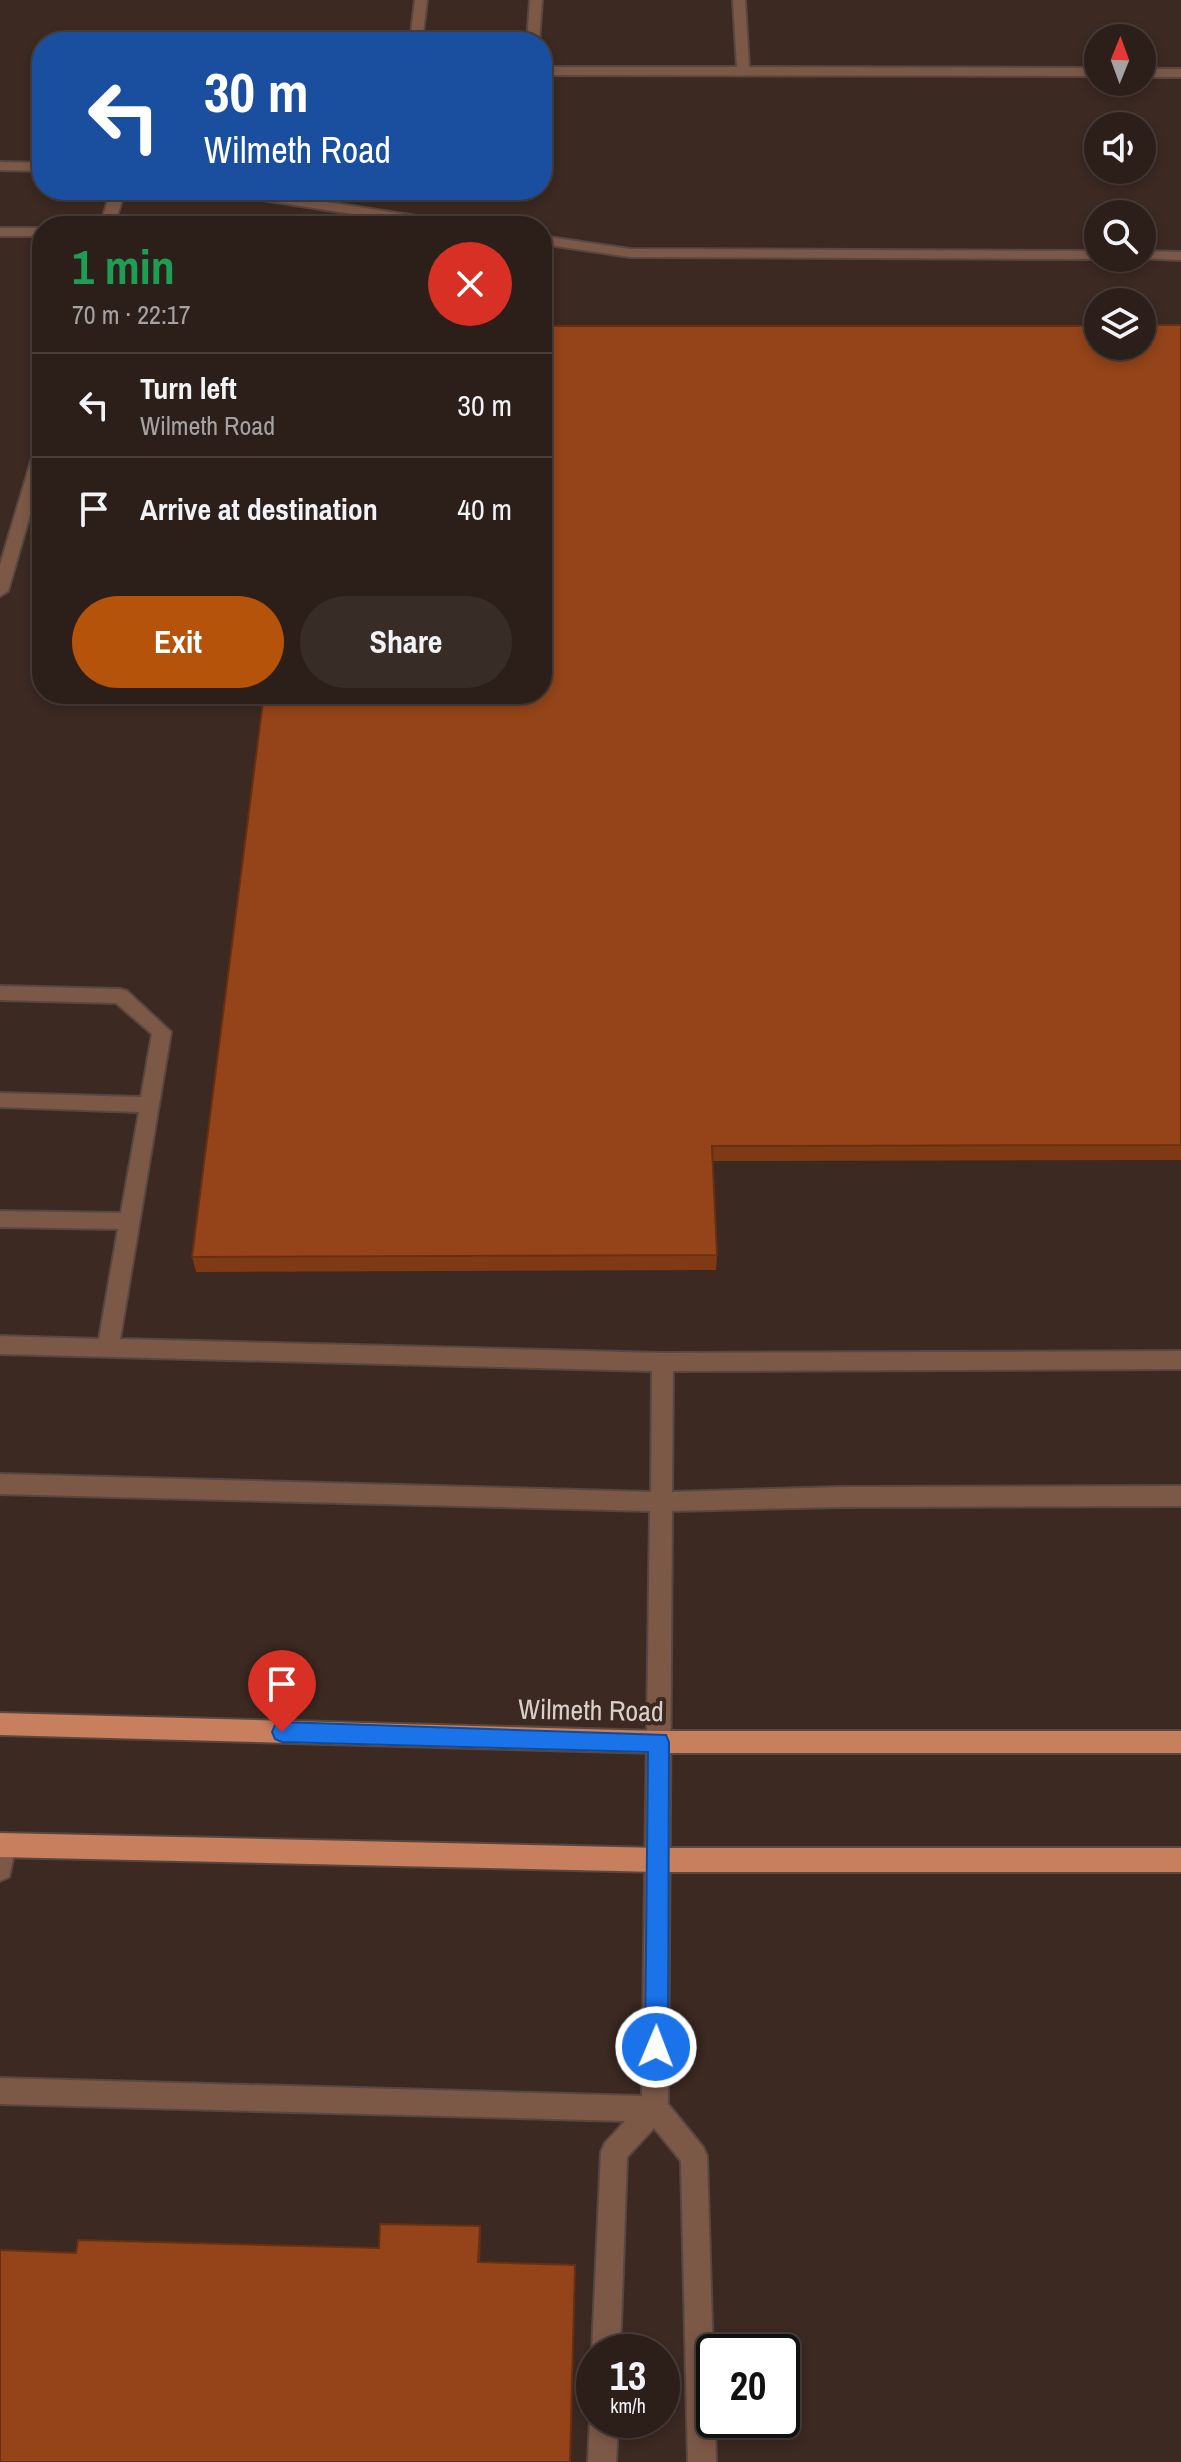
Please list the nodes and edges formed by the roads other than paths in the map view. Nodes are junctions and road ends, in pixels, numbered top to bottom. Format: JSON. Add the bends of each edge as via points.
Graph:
{"nodes":[{"id":1,"x":421,"y":0,"type":"edge"},
{"id":2,"x":536,"y":0,"type":"edge"},
{"id":3,"x":739,"y":0,"type":"edge"},
{"id":4,"x":417,"y":32,"type":"edge"},
{"id":5,"x":534,"y":32,"type":"edge"},
{"id":6,"x":552,"y":71,"type":"edge"},
{"id":7,"x":743,"y":71,"type":"junction"},
{"id":8,"x":1084,"y":72,"type":"edge"},
{"id":9,"x":1156,"y":73,"type":"edge"},
{"id":10,"x":1181,"y":73,"type":"edge"},
{"id":11,"x":0,"y":166,"type":"edge"},
{"id":12,"x":32,"y":167,"type":"edge"},
{"id":13,"x":288,"y":200,"type":"edge"},
{"id":14,"x":391,"y":216,"type":"edge"},
{"id":15,"x":32,"y":232,"type":"edge"},
{"id":16,"x":0,"y":233,"type":"edge"},
{"id":17,"x":552,"y":241,"type":"edge"},
{"id":18,"x":1084,"y":255,"type":"edge"},
{"id":19,"x":1156,"y":255,"type":"edge"},
{"id":20,"x":1181,"y":256,"type":"edge"},
{"id":21,"x":32,"y":482,"type":"edge"},
{"id":22,"x":0,"y":591,"type":"edge"},
{"id":23,"x":0,"y":993,"type":"edge"},
{"id":24,"x":0,"y":1100,"type":"edge"},
{"id":25,"x":149,"y":1105,"type":"junction"},
{"id":26,"x":0,"y":1219,"type":"edge"},
{"id":27,"x":130,"y":1221,"type":"junction"},
{"id":28,"x":0,"y":1345,"type":"edge"},
{"id":29,"x":108,"y":1348,"type":"junction"},
{"id":30,"x":1181,"y":1360,"type":"edge"},
{"id":31,"x":663,"y":1362,"type":"junction"},
{"id":32,"x":0,"y":1484,"type":"edge"},
{"id":33,"x":1181,"y":1496,"type":"edge"},
{"id":34,"x":662,"y":1502,"type":"junction"},
{"id":35,"x":0,"y":1724,"type":"edge"},
{"id":36,"x":659,"y":1742,"type":"junction"},
{"id":37,"x":1181,"y":1742,"type":"edge"},
{"id":38,"x":1,"y":1853,"type":"edge"},
{"id":39,"x":659,"y":1860,"type":"junction"},
{"id":40,"x":1181,"y":1860,"type":"edge"},
{"id":41,"x":0,"y":2091,"type":"edge"},
{"id":42,"x":655,"y":2109,"type":"junction"},
{"id":43,"x":607,"y":2334,"type":"edge"},
{"id":44,"x":603,"y":2438,"type":"edge"},
{"id":45,"x":602,"y":2462,"type":"edge"},
{"id":46,"x":702,"y":2462,"type":"edge"}],
"edges":[{"from":1,"to":4,"type":"lane"},
{"from":2,"to":5,"type":"lane"},
{"from":3,"to":7,"type":"lane"},
{"from":6,"to":7,"type":"lane"},
{"from":7,"to":8,"type":"lane"},
{"from":9,"to":10,"type":"lane"},
{"from":11,"to":12,"type":"lane"},
{"from":13,"to":14,"type":"lane"},
{"from":15,"to":16,"type":"lane"},
{"from":17,"to":18,"type":"lane","via":[[630,253]]},
{"from":19,"to":20,"type":"lane"},
{"from":21,"to":22,"type":"lane"},
{"from":23,"to":25,"type":"lane","via":[[120,996],[162,1032]]},
{"from":24,"to":25,"type":"lane"},
{"from":25,"to":27,"type":"lane"},
{"from":26,"to":27,"type":"lane"},
{"from":27,"to":29,"type":"lane"},
{"from":28,"to":29,"type":"lane"},
{"from":29,"to":31,"type":"lane"},
{"from":30,"to":31,"type":"lane"},
{"from":31,"to":34,"type":"lane"},
{"from":32,"to":34,"type":"lane"},
{"from":33,"to":34,"type":"lane"},
{"from":34,"to":36,"type":"lane"},
{"from":35,"to":36,"type":"main road","name":"Wilmeth Road"},
{"from":36,"to":37,"type":"main road","name":"Wilmeth Road"},
{"from":36,"to":39,"type":"lane"},
{"from":38,"to":39,"type":"main road"},
{"from":39,"to":40,"type":"main road"},
{"from":39,"to":42,"type":"lane"},
{"from":41,"to":42,"type":"lane"},
{"from":42,"to":43,"type":"lane","via":[[614,2152]]},
{"from":42,"to":46,"type":"lane","via":[[694,2156]]},
{"from":44,"to":45,"type":"lane"}]}
